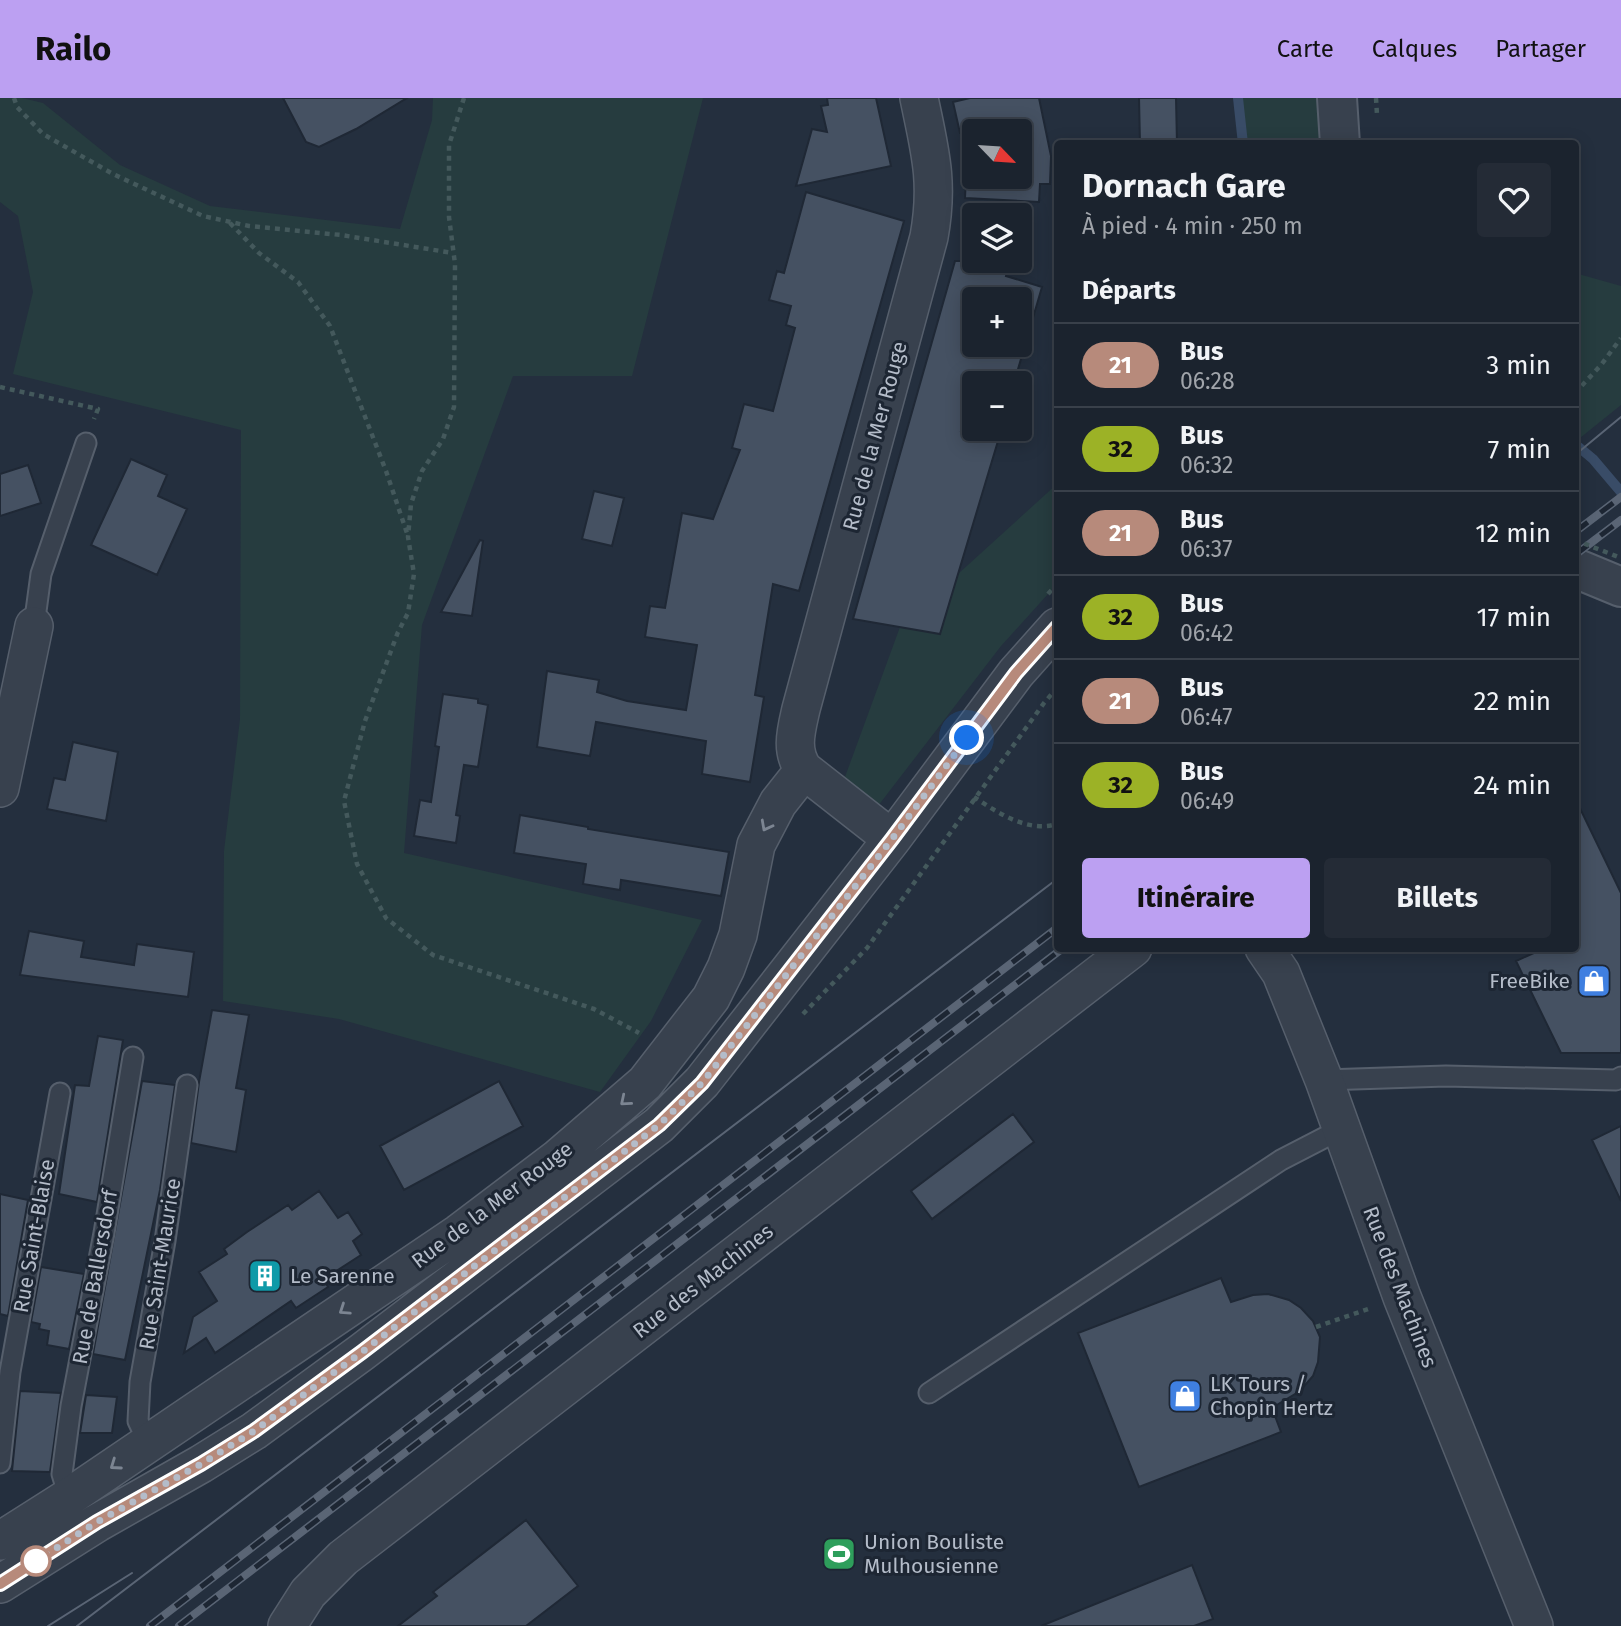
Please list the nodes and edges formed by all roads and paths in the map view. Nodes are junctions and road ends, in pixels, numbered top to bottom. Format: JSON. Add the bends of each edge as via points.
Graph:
{"nodes":[{"id":1,"x":14,"y":98,"type":"edge"},
{"id":2,"x":464,"y":98,"type":"edge"},
{"id":3,"x":919,"y":98,"type":"edge"},
{"id":4,"x":1337,"y":98,"type":"edge"},
{"id":5,"x":1340,"y":140,"type":"edge"},
{"id":6,"x":228,"y":222,"type":"junction"},
{"id":7,"x":453,"y":253,"type":"junction"},
{"id":8,"x":1621,"y":338,"type":"edge"},
{"id":9,"x":0,"y":387,"type":"edge"},
{"id":10,"x":1579,"y":389,"type":"edge"},
{"id":11,"x":86,"y":443,"type":"joint"},
{"id":12,"x":408,"y":537,"type":"junction"},
{"id":13,"x":1579,"y":542,"type":"edge"},
{"id":14,"x":1621,"y":558,"type":"edge"},
{"id":15,"x":1579,"y":570,"type":"edge"},
{"id":16,"x":1621,"y":587,"type":"edge"},
{"id":17,"x":34,"y":626,"type":"joint"},
{"id":18,"x":1054,"y":630,"type":"edge"},
{"id":19,"x":804,"y":770,"type":"junction"},
{"id":20,"x":0,"y":788,"type":"edge"},
{"id":21,"x":969,"y":793,"type":"dead end"},
{"id":22,"x":1054,"y":824,"type":"edge"},
{"id":23,"x":892,"y":839,"type":"junction"},
{"id":24,"x":1128,"y":952,"type":"edge"},
{"id":25,"x":1268,"y":952,"type":"edge"},
{"id":26,"x":670,"y":1051,"type":"junction"},
{"id":27,"x":133,"y":1057,"type":"dead end"},
{"id":28,"x":1621,"y":1077,"type":"edge"},
{"id":29,"x":1324,"y":1080,"type":"junction"},
{"id":30,"x":187,"y":1085,"type":"dead end"},
{"id":31,"x":60,"y":1093,"type":"dead end"},
{"id":32,"x":1341,"y":1129,"type":"junction"},
{"id":33,"x":1402,"y":1297,"type":"junction"},
{"id":34,"x":1316,"y":1327,"type":"dead end"},
{"id":35,"x":929,"y":1393,"type":"dead end"},
{"id":36,"x":148,"y":1442,"type":"junction"},
{"id":37,"x":0,"y":1463,"type":"edge"},
{"id":38,"x":69,"y":1497,"type":"junction"},
{"id":39,"x":1,"y":1537,"type":"edge"},
{"id":40,"x":0,"y":1584,"type":"edge"},
{"id":41,"x":287,"y":1626,"type":"edge"},
{"id":42,"x":1534,"y":1626,"type":"edge"}],
"edges":[{"from":1,"to":6,"type":"path","via":[[43,134],[101,168],[204,216]]},
{"from":2,"to":7,"type":"path","via":[[449,145]]},
{"from":3,"to":19,"type":"street","name":"Rue de la Mer Rouge","via":[[934,168],[935,205],[801,709],[794,749]]},
{"from":4,"to":5,"type":"street"},
{"from":6,"to":7,"type":"path"},
{"from":6,"to":12,"type":"path","via":[[298,282],[330,326]]},
{"from":7,"to":12,"type":"path","via":[[454,407],[443,439],[414,493]]},
{"from":8,"to":10,"type":"path"},
{"from":9,"to":11,"type":"path","via":[[98,408]]},
{"from":11,"to":17,"type":"lane","via":[[41,575]]},
{"from":12,"to":26,"type":"path","via":[[414,574],[408,612],[365,721],[344,801],[357,864],[386,918],[433,955],[594,1009]]},
{"from":13,"to":14,"type":"path","bridge":true},
{"from":15,"to":16,"type":"street"},
{"from":17,"to":20,"type":"street"},
{"from":18,"to":23,"type":"street","via":[[1016,673]]},
{"from":19,"to":23,"type":"street"},
{"from":19,"to":26,"type":"street","name":"Rue de la Mer Rouge","one_way":true,"via":[[778,803],[756,845],[738,935],[726,968],[710,998]]},
{"from":21,"to":22,"type":"path","via":[[1013,820],[1037,827]]},
{"from":23,"to":40,"type":"street","via":[[702,1083],[659,1125],[254,1431]]},
{"from":24,"to":41,"type":"street","name":"Rue des Machines","via":[[343,1558],[308,1593]]},
{"from":25,"to":29,"type":"street","name":"Rue des Machines","via":[[1281,973]]},
{"from":26,"to":36,"type":"street","name":"Rue de la Mer Rouge","one_way":true,"via":[[631,1096],[459,1233]]},
{"from":27,"to":38,"type":"lane","name":"Rue de Ballersdorf","via":[[71,1406],[62,1474]]},
{"from":28,"to":29,"type":"lane"},
{"from":29,"to":32,"type":"street","name":"Rue des Machines"},
{"from":30,"to":36,"type":"lane","name":"Rue Saint-Maurice","via":[[140,1382],[138,1421]]},
{"from":31,"to":37,"type":"lane","name":"Rue Saint-Blaise","via":[[10,1372]]},
{"from":32,"to":33,"type":"street","name":"Rue des Machines"},
{"from":32,"to":35,"type":"lane","via":[[1281,1160]]},
{"from":33,"to":34,"type":"path"},
{"from":33,"to":42,"type":"street","name":"Rue des Machines"},
{"from":36,"to":38,"type":"street","name":"Rue de la Mer Rouge","one_way":true},
{"from":38,"to":39,"type":"street","name":"Rue de la Mer Rouge"}]}
